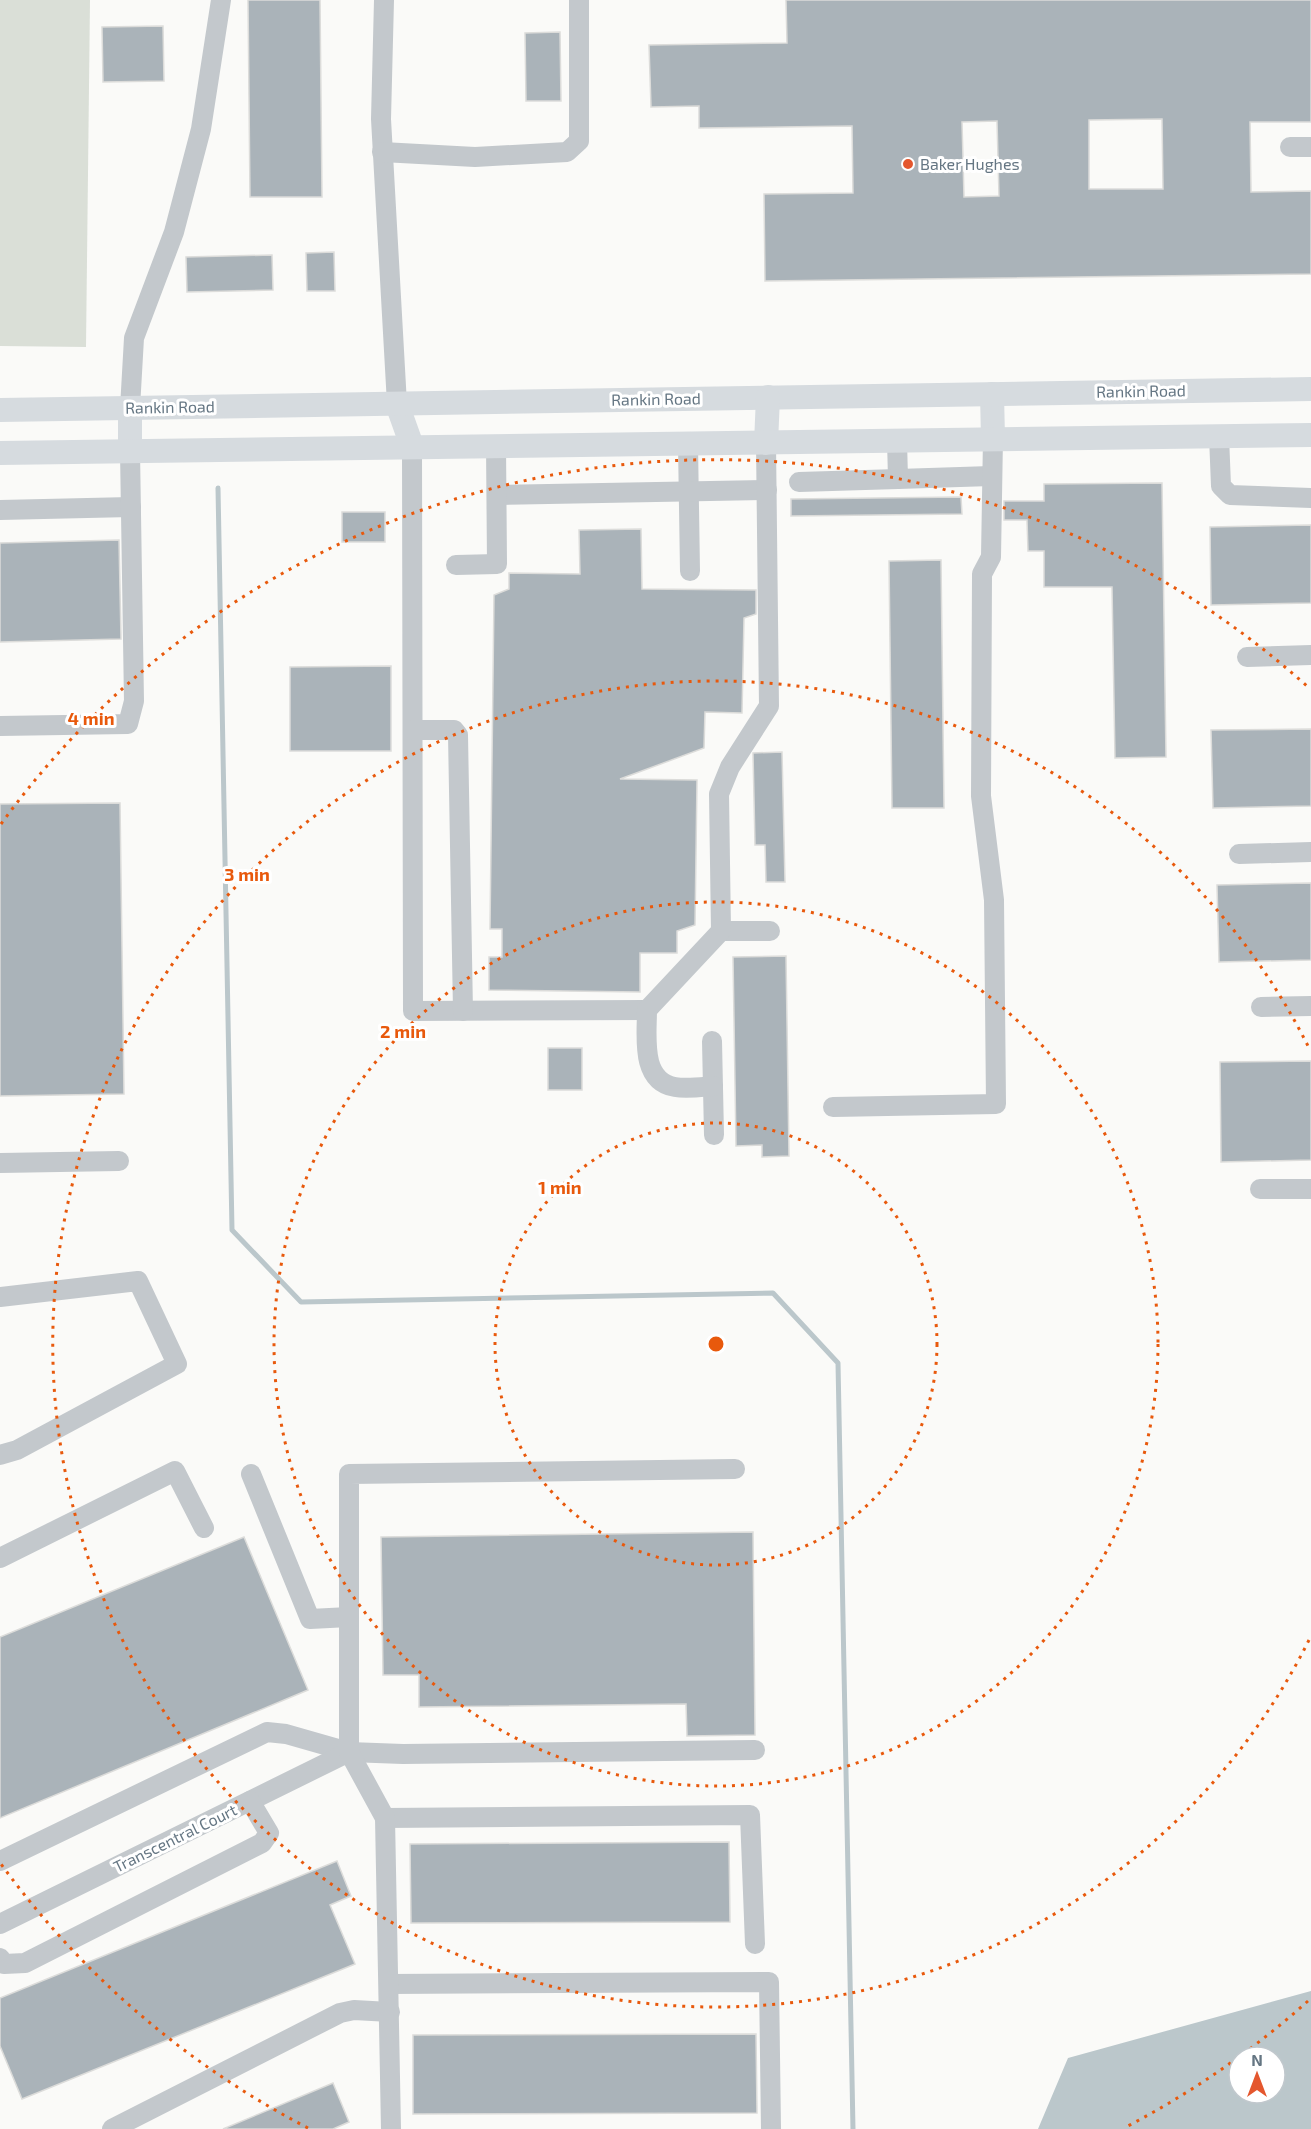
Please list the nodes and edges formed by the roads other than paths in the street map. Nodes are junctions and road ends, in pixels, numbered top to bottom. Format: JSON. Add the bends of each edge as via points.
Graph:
{"nodes":[{"id":1,"x":221,"y":0,"type":"edge"},
{"id":2,"x":384,"y":0,"type":"edge"},
{"id":3,"x":579,"y":0,"type":"edge"},
{"id":4,"x":1290,"y":147,"type":"dead end"},
{"id":5,"x":1311,"y":147,"type":"edge"},
{"id":6,"x":382,"y":152,"type":"junction"},
{"id":7,"x":1311,"y":389,"type":"edge"},
{"id":8,"x":992,"y":394,"type":"junction"},
{"id":9,"x":768,"y":397,"type":"junction"},
{"id":10,"x":397,"y":404,"type":"junction"},
{"id":11,"x":130,"y":408,"type":"junction"},
{"id":12,"x":0,"y":410,"type":"edge"},
{"id":13,"x":1311,"y":435,"type":"edge"},
{"id":14,"x":1219,"y":436,"type":"junction"},
{"id":15,"x":993,"y":438,"type":"junction"},
{"id":16,"x":897,"y":440,"type":"junction"},
{"id":17,"x":766,"y":443,"type":"junction"},
{"id":18,"x":688,"y":444,"type":"junction"},
{"id":19,"x":412,"y":446,"type":"junction"},
{"id":20,"x":496,"y":446,"type":"junction"},
{"id":21,"x":130,"y":451,"type":"junction"},
{"id":22,"x":0,"y":453,"type":"edge"},
{"id":23,"x":991,"y":476,"type":"junction"},
{"id":24,"x":898,"y":479,"type":"junction"},
{"id":25,"x":799,"y":482,"type":"dead end"},
{"id":26,"x":767,"y":490,"type":"junction"},
{"id":27,"x":689,"y":492,"type":"junction"},
{"id":28,"x":497,"y":495,"type":"junction"},
{"id":29,"x":1311,"y":498,"type":"edge"},
{"id":30,"x":131,"y":507,"type":"junction"},
{"id":31,"x":0,"y":510,"type":"edge"},
{"id":32,"x":456,"y":564,"type":"dead end"},
{"id":33,"x":690,"y":571,"type":"dead end"},
{"id":34,"x":1311,"y":655,"type":"edge"},
{"id":35,"x":1247,"y":657,"type":"dead end"},
{"id":36,"x":0,"y":726,"type":"edge"},
{"id":37,"x":412,"y":730,"type":"junction"},
{"id":38,"x":1311,"y":852,"type":"edge"},
{"id":39,"x":1239,"y":854,"type":"dead end"},
{"id":40,"x":721,"y":931,"type":"junction"},
{"id":41,"x":770,"y":931,"type":"dead end"},
{"id":42,"x":1311,"y":1006,"type":"edge"},
{"id":43,"x":1261,"y":1007,"type":"dead end"},
{"id":44,"x":646,"y":1010,"type":"junction"},
{"id":45,"x":463,"y":1011,"type":"junction"},
{"id":46,"x":712,"y":1041,"type":"dead end"},
{"id":47,"x":713,"y":1086,"type":"junction"},
{"id":48,"x":833,"y":1107,"type":"dead end"},
{"id":49,"x":714,"y":1135,"type":"dead end"},
{"id":50,"x":119,"y":1161,"type":"dead end"},
{"id":51,"x":0,"y":1162,"type":"edge"},
{"id":52,"x":1311,"y":1189,"type":"edge"},
{"id":53,"x":1260,"y":1190,"type":"dead end"},
{"id":54,"x":0,"y":1297,"type":"edge"},
{"id":55,"x":0,"y":1455,"type":"edge"},
{"id":56,"x":735,"y":1469,"type":"dead end"},
{"id":57,"x":251,"y":1473,"type":"dead end"},
{"id":58,"x":204,"y":1528,"type":"dead end"},
{"id":59,"x":0,"y":1558,"type":"edge"},
{"id":60,"x":349,"y":1617,"type":"junction"},
{"id":61,"x":755,"y":1750,"type":"dead end"},
{"id":62,"x":349,"y":1752,"type":"junction"},
{"id":63,"x":250,"y":1801,"type":"junction"},
{"id":64,"x":385,"y":1818,"type":"junction"},
{"id":65,"x":0,"y":1861,"type":"edge"},
{"id":66,"x":2,"y":1917,"type":"edge"},
{"id":67,"x":755,"y":1944,"type":"dead end"},
{"id":68,"x":0,"y":1958,"type":"edge"},
{"id":69,"x":389,"y":1984,"type":"junction"},
{"id":70,"x":390,"y":2012,"type":"junction"},
{"id":71,"x":112,"y":2129,"type":"edge"},
{"id":72,"x":392,"y":2129,"type":"edge"},
{"id":73,"x":771,"y":2129,"type":"edge"}],
"edges":[{"from":1,"to":11,"type":"street","via":[[201,129],[174,232],[134,338]]},
{"from":2,"to":6,"type":"street"},
{"from":3,"to":6,"type":"street","via":[[579,141],[567,152],[475,157]]},
{"from":4,"to":5,"type":"street"},
{"from":6,"to":10,"type":"street"},
{"from":7,"to":8,"type":"main road","name":"Rankin Road"},
{"from":8,"to":9,"type":"main road","name":"Rankin Road"},
{"from":8,"to":15,"type":"main road"},
{"from":9,"to":10,"type":"main road","name":"Rankin Road"},
{"from":9,"to":17,"type":"main road"},
{"from":10,"to":11,"type":"main road","name":"Rankin Road"},
{"from":10,"to":19,"type":"main road"},
{"from":11,"to":12,"type":"main road","name":"Rankin Road"},
{"from":11,"to":21,"type":"main road"},
{"from":13,"to":14,"type":"main road"},
{"from":14,"to":15,"type":"main road"},
{"from":14,"to":29,"type":"street","via":[[1221,486],[1230,495]]},
{"from":15,"to":16,"type":"main road"},
{"from":15,"to":23,"type":"street"},
{"from":16,"to":17,"type":"main road"},
{"from":16,"to":24,"type":"street"},
{"from":17,"to":18,"type":"main road"},
{"from":17,"to":26,"type":"street"},
{"from":18,"to":20,"type":"main road"},
{"from":18,"to":27,"type":"street"},
{"from":19,"to":20,"type":"main road"},
{"from":19,"to":21,"type":"main road"},
{"from":19,"to":37,"type":"street"},
{"from":20,"to":28,"type":"street"},
{"from":21,"to":22,"type":"main road"},
{"from":21,"to":30,"type":"street"},
{"from":23,"to":24,"type":"street"},
{"from":23,"to":48,"type":"street","via":[[991,556],[981,574],[981,796],[994,900],[996,1104]]},
{"from":24,"to":25,"type":"street"},
{"from":26,"to":27,"type":"street"},
{"from":26,"to":40,"type":"street","via":[[769,706],[730,767],[719,794]]},
{"from":27,"to":28,"type":"street"},
{"from":27,"to":33,"type":"street"},
{"from":28,"to":32,"type":"street","via":[[497,564]]},
{"from":30,"to":31,"type":"street"},
{"from":30,"to":36,"type":"street","via":[[134,701],[128,724]]},
{"from":34,"to":35,"type":"street"},
{"from":37,"to":45,"type":"street","via":[[454,730],[458,735]]},
{"from":37,"to":45,"type":"street","via":[[412,1011]]},
{"from":38,"to":39,"type":"street"},
{"from":40,"to":41,"type":"street"},
{"from":40,"to":44,"type":"street"},
{"from":42,"to":43,"type":"street"},
{"from":44,"to":45,"type":"street"},
{"from":44,"to":47,"type":"street","via":[[648,1055],[652,1071],[661,1083],[676,1088]]},
{"from":46,"to":47,"type":"street"},
{"from":47,"to":49,"type":"street"},
{"from":50,"to":51,"type":"street"},
{"from":52,"to":53,"type":"street"},
{"from":54,"to":55,"type":"street","via":[[138,1281],[177,1364]]},
{"from":56,"to":60,"type":"street","via":[[349,1473]]},
{"from":57,"to":60,"type":"street","via":[[310,1619]]},
{"from":58,"to":59,"type":"street","via":[[175,1471]]},
{"from":60,"to":62,"type":"street"},
{"from":61,"to":62,"type":"street"},
{"from":62,"to":63,"type":"street","name":"Transcentral Court"},
{"from":62,"to":64,"type":"street"},
{"from":62,"to":65,"type":"street","via":[[267,1731]]},
{"from":63,"to":66,"type":"street","name":"Transcentral Court"},
{"from":63,"to":68,"type":"street","via":[[269,1833],[262,1843],[25,1964],[4,1964]]},
{"from":64,"to":67,"type":"street","via":[[750,1815]]},
{"from":64,"to":69,"type":"street"},
{"from":69,"to":70,"type":"street"},
{"from":69,"to":73,"type":"street","via":[[769,1982]]},
{"from":70,"to":71,"type":"street","via":[[340,2013]]},
{"from":70,"to":72,"type":"street"}]}
